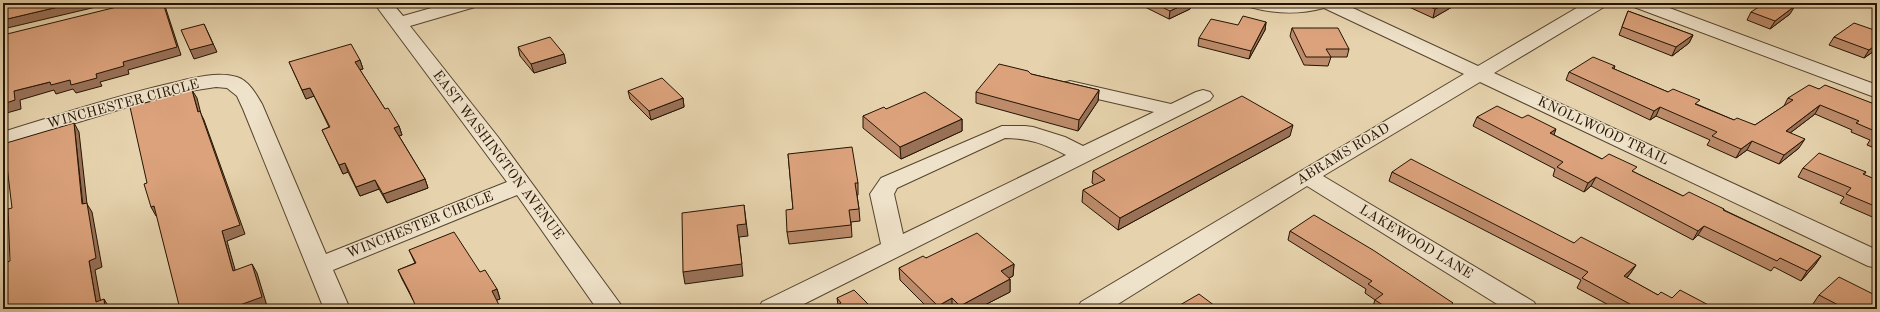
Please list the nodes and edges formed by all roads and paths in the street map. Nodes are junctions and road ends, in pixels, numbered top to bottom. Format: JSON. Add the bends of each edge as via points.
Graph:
{"nodes":[{"id":1,"x":383,"y":3,"type":"edge"},
{"id":2,"x":469,"y":3,"type":"edge"},
{"id":3,"x":1256,"y":3,"type":"edge"},
{"id":4,"x":1321,"y":3,"type":"edge"},
{"id":5,"x":1328,"y":3,"type":"edge"},
{"id":6,"x":1598,"y":3,"type":"edge"},
{"id":7,"x":1640,"y":3,"type":"edge"},
{"id":8,"x":399,"y":23,"type":"junction"},
{"id":9,"x":1478,"y":74,"type":"junction"},
{"id":10,"x":1053,"y":84,"type":"edge"},
{"id":11,"x":1877,"y":92,"type":"edge"},
{"id":12,"x":1203,"y":96,"type":"dead end"},
{"id":13,"x":1172,"y":111,"type":"junction"},
{"id":14,"x":3,"y":139,"type":"edge"},
{"id":15,"x":1083,"y":155,"type":"junction"},
{"id":16,"x":1307,"y":176,"type":"junction"},
{"id":17,"x":521,"y":185,"type":"junction"},
{"id":18,"x":894,"y":248,"type":"junction"},
{"id":19,"x":1877,"y":260,"type":"edge"},
{"id":20,"x":319,"y":266,"type":"junction"},
{"id":21,"x":337,"y":309,"type":"edge"},
{"id":22,"x":611,"y":309,"type":"edge"},
{"id":23,"x":771,"y":309,"type":"edge"},
{"id":24,"x":1090,"y":309,"type":"edge"},
{"id":25,"x":1525,"y":309,"type":"edge"}],
"edges":[{"from":1,"to":8,"type":"street","name":"EAST WASHINGTON AVENUE"},
{"from":2,"to":8,"type":"street"},
{"from":3,"to":4,"type":"street","via":[[1290,9]]},
{"from":5,"to":9,"type":"street","name":"KNOLLWOOD TRAIL"},
{"from":6,"to":9,"type":"street","name":"ABRAMS ROAD"},
{"from":7,"to":11,"type":"street"},
{"from":8,"to":17,"type":"street","name":"EAST WASHINGTON AVENUE"},
{"from":9,"to":16,"type":"street","name":"ABRAMS ROAD"},
{"from":9,"to":19,"type":"street","name":"KNOLLWOOD TRAIL"},
{"from":10,"to":13,"type":"street"},
{"from":12,"to":13,"type":"street"},
{"from":13,"to":15,"type":"street"},
{"from":14,"to":20,"type":"street","name":"WINCHESTER CIRCLE","via":[[180,87],[212,81],[232,82],[249,98]]},
{"from":15,"to":18,"type":"street"},
{"from":15,"to":18,"type":"street","via":[[1057,142],[1025,132],[1002,132],[889,183],[882,194]]},
{"from":16,"to":24,"type":"street","name":"ABRAMS ROAD"},
{"from":16,"to":25,"type":"street","name":"LAKEWOOD LANE"},
{"from":17,"to":20,"type":"street","name":"WINCHESTER CIRCLE"},
{"from":17,"to":22,"type":"street","name":"EAST WASHINGTON AVENUE"},
{"from":18,"to":23,"type":"street"},
{"from":20,"to":21,"type":"street","name":"WINCHESTER CIRCLE"}]}
